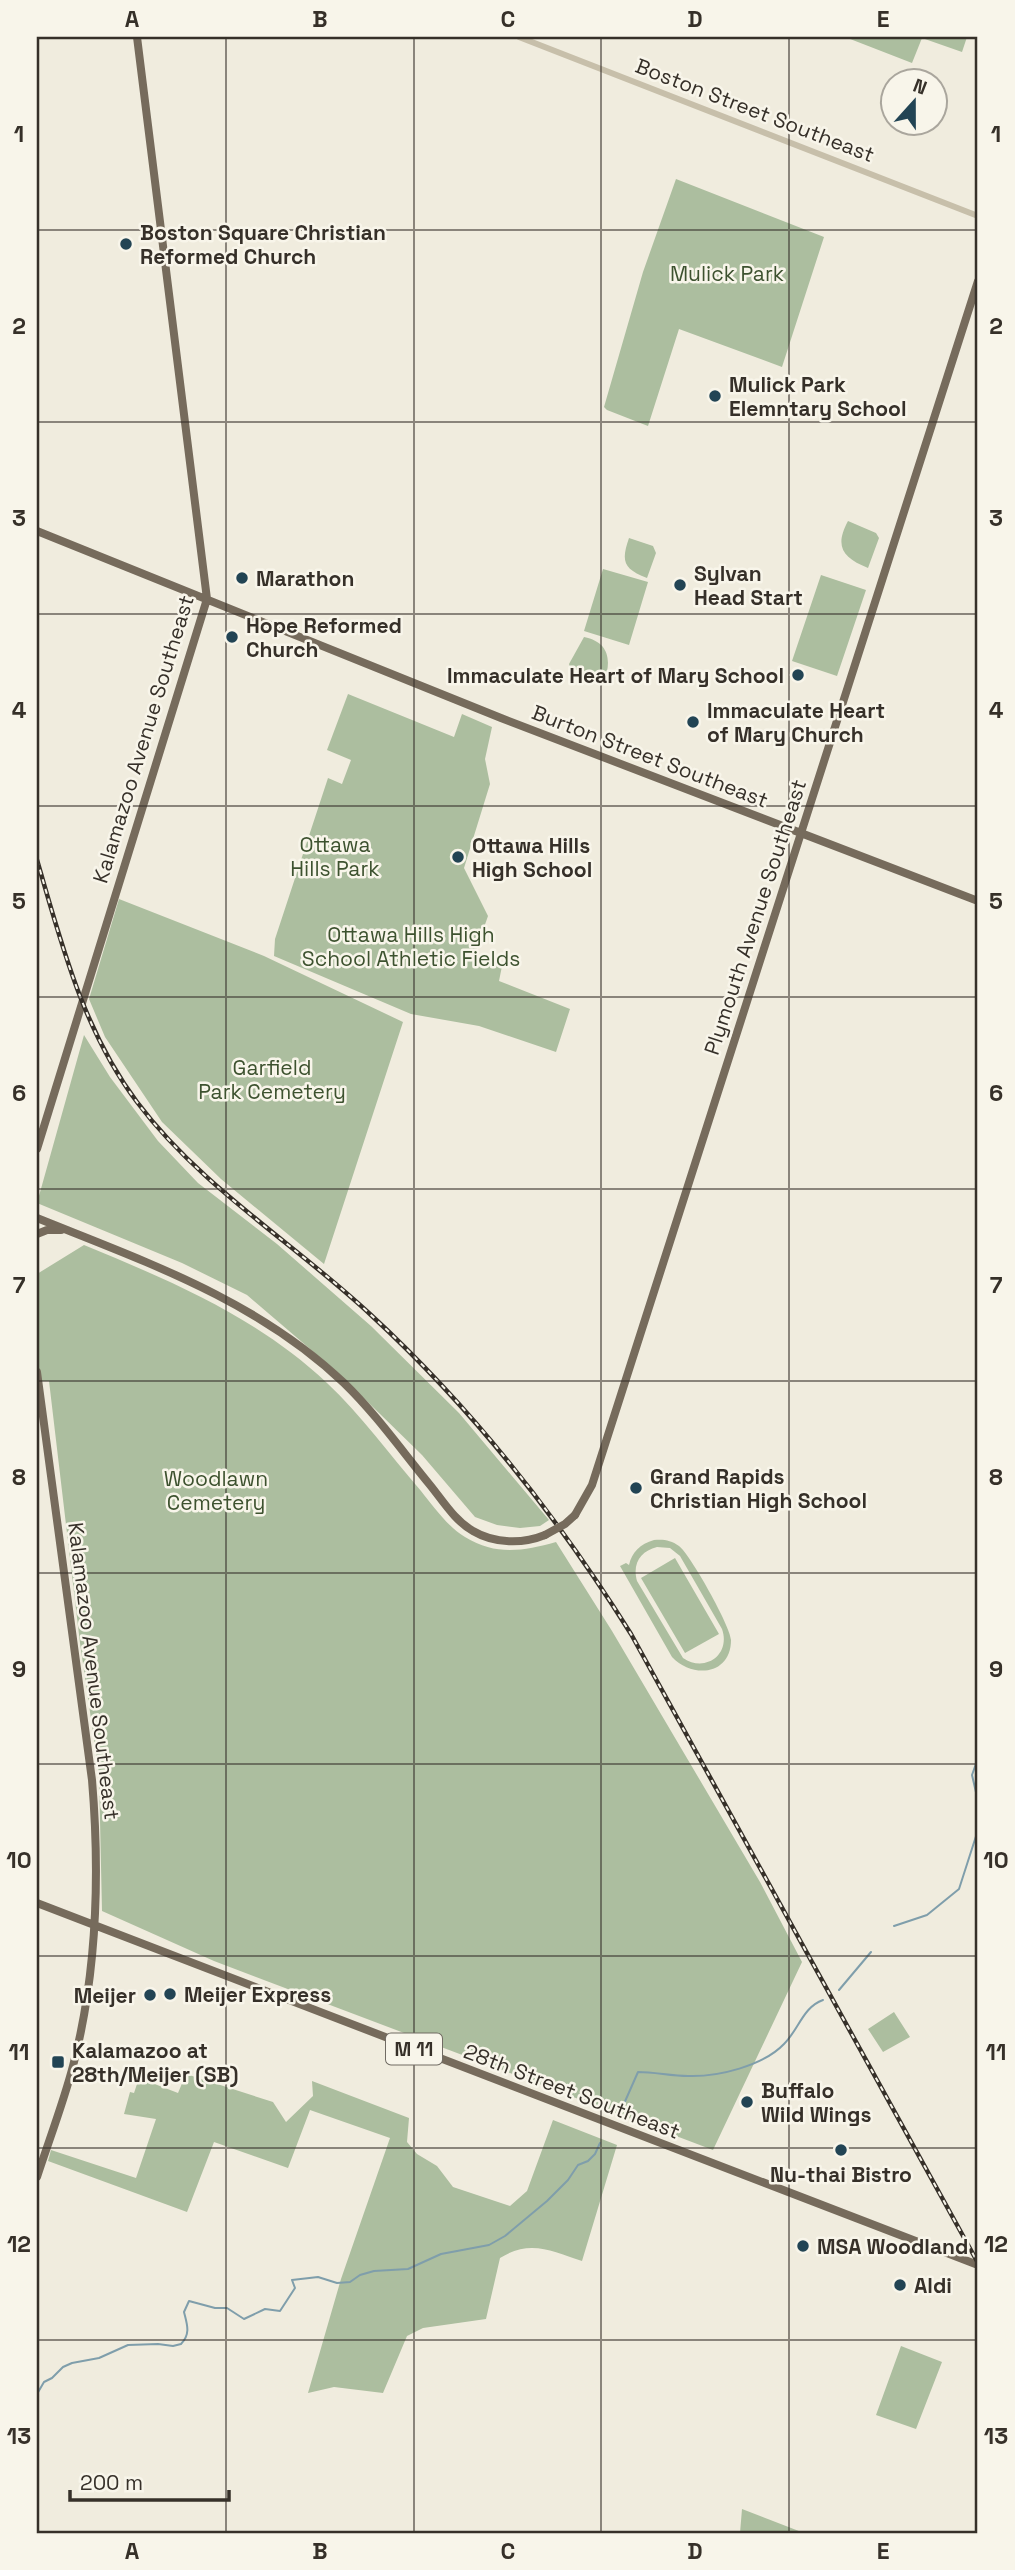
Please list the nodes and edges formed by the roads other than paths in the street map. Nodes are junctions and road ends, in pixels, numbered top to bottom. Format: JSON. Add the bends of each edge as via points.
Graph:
{"nodes":[{"id":1,"x":137,"y":37,"type":"edge"},
{"id":2,"x":519,"y":37,"type":"edge"},
{"id":3,"x":978,"y":216,"type":"edge"},
{"id":4,"x":978,"y":281,"type":"edge"},
{"id":5,"x":37,"y":531,"type":"edge"},
{"id":6,"x":207,"y":599,"type":"junction"},
{"id":7,"x":802,"y":834,"type":"junction"},
{"id":8,"x":978,"y":901,"type":"edge"},
{"id":9,"x":37,"y":1149,"type":"edge"},
{"id":10,"x":37,"y":1218,"type":"edge"},
{"id":11,"x":65,"y":1230,"type":"junction"},
{"id":12,"x":37,"y":1234,"type":"edge"},
{"id":13,"x":37,"y":1372,"type":"edge"},
{"id":14,"x":37,"y":1903,"type":"edge"},
{"id":15,"x":95,"y":1926,"type":"junction"},
{"id":16,"x":37,"y":2177,"type":"edge"},
{"id":17,"x":978,"y":2265,"type":"edge"}],
"edges":[{"from":1,"to":6,"type":"main road","name":"Kalamazoo Avenue Southeast"},
{"from":2,"to":3,"type":"street","name":"Boston Street Southeast"},
{"from":4,"to":7,"type":"main road","name":"Plymouth Avenue Southeast"},
{"from":5,"to":6,"type":"main road","name":"Burton Street Southeast"},
{"from":6,"to":7,"type":"main road","name":"Burton Street Southeast"},
{"from":6,"to":9,"type":"main road","name":"Kalamazoo Avenue Southeast"},
{"from":7,"to":8,"type":"main road","name":"Burton Street Southeast"},
{"from":7,"to":11,"type":"main road","name":"Plymouth Avenue Southeast","bridge":true,"via":[[592,1485],[575,1514],[545,1535],[499,1540],[468,1527],[345,1384],[317,1359],[233,1302]]},
{"from":10,"to":11,"type":"main road","name":"Plymouth Avenue Southeast"},
{"from":11,"to":12,"type":"main road"},
{"from":13,"to":15,"type":"main road","name":"Kalamazoo Avenue Southeast","via":[[92,1780],[97,1835]]},
{"from":14,"to":15,"type":"main road","name":"28th Street Southeast","number":"M 11"},
{"from":15,"to":16,"type":"main road","name":"Kalamazoo Avenue Southeast","via":[[74,2065]]},
{"from":15,"to":17,"type":"main road","name":"28th Street Southeast","number":"M 11"}]}
